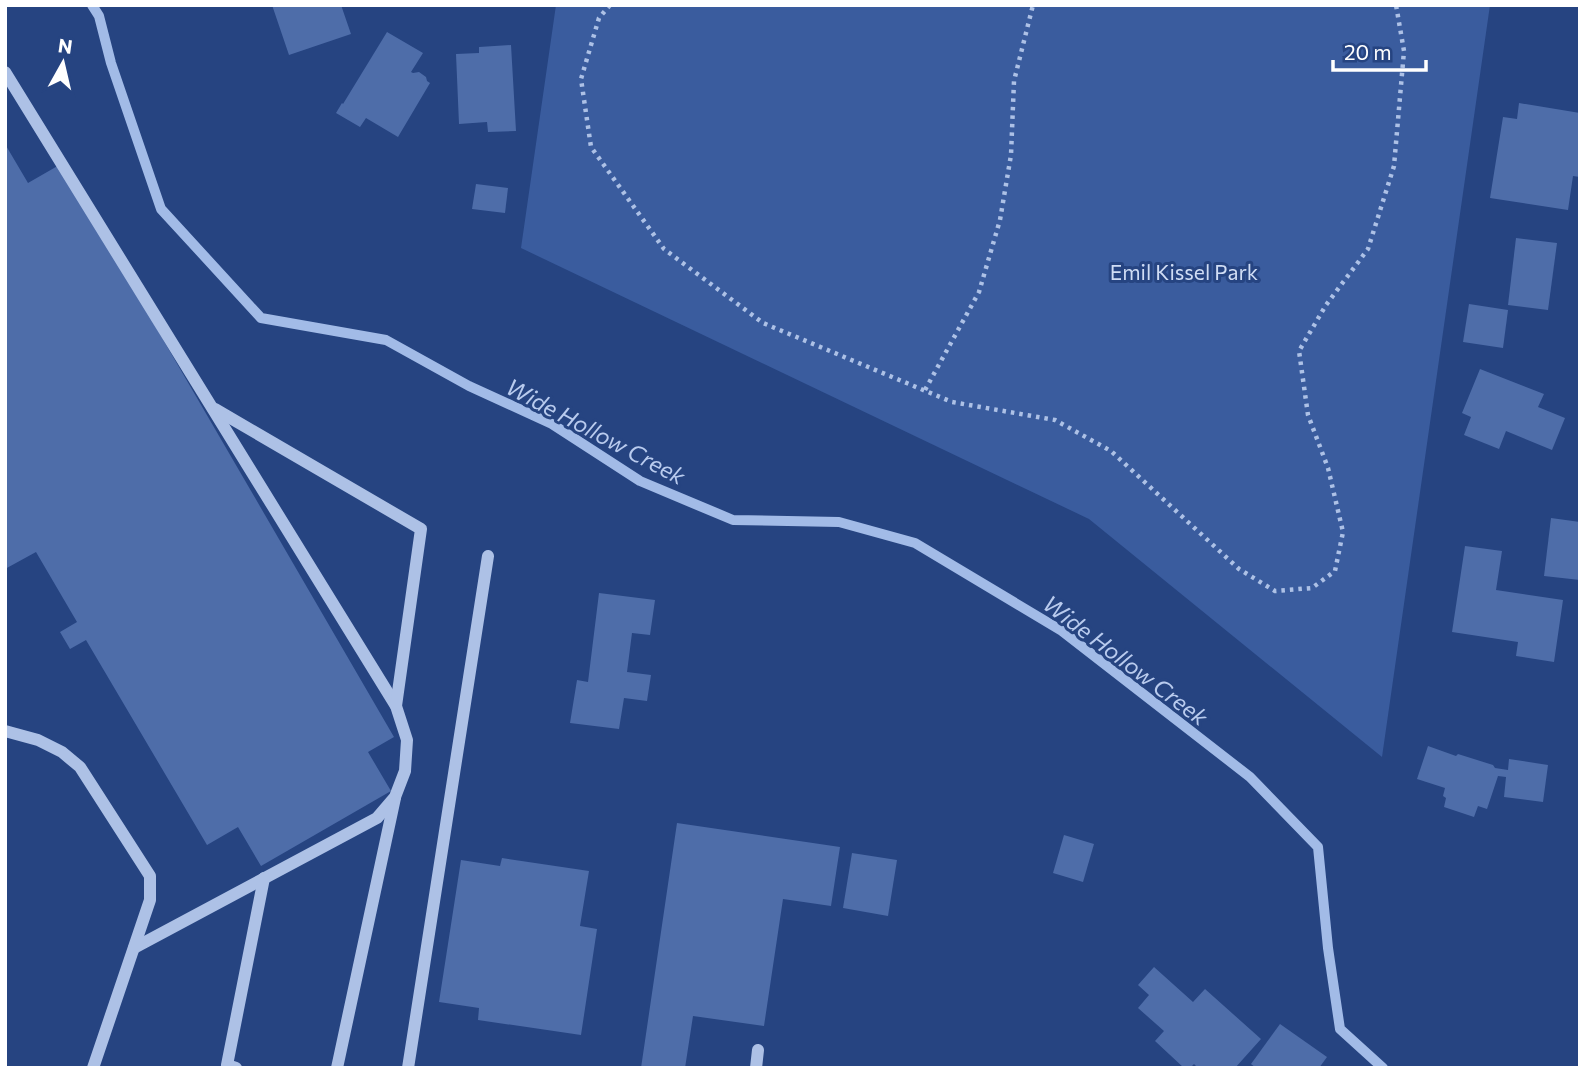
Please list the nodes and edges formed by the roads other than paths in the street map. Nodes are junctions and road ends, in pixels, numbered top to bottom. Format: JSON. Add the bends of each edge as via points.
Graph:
{"nodes":[{"id":1,"x":5,"y":72,"type":"edge"},
{"id":2,"x":211,"y":407,"type":"junction"},
{"id":3,"x":488,"y":556,"type":"dead end"},
{"id":4,"x":396,"y":706,"type":"junction"},
{"id":5,"x":5,"y":731,"type":"edge"},
{"id":6,"x":395,"y":797,"type":"junction"},
{"id":7,"x":264,"y":878,"type":"junction"},
{"id":8,"x":134,"y":948,"type":"junction"},
{"id":9,"x":758,"y":1050,"type":"dead end"},
{"id":10,"x":93,"y":1068,"type":"edge"},
{"id":11,"x":236,"y":1068,"type":"edge"},
{"id":12,"x":337,"y":1068,"type":"edge"},
{"id":13,"x":408,"y":1068,"type":"edge"},
{"id":14,"x":756,"y":1068,"type":"edge"}],
"edges":[{"from":1,"to":2,"type":"lane"},
{"from":2,"to":4,"type":"lane"},
{"from":2,"to":4,"type":"lane","via":[[421,529]]},
{"from":3,"to":13,"type":"lane"},
{"from":4,"to":6,"type":"lane","via":[[407,740],[405,771]]},
{"from":5,"to":8,"type":"lane","via":[[38,740],[80,767],[150,876],[150,900]]},
{"from":6,"to":7,"type":"lane","via":[[377,818]]},
{"from":6,"to":12,"type":"lane"},
{"from":7,"to":8,"type":"lane"},
{"from":7,"to":11,"type":"lane","via":[[227,1065]]},
{"from":8,"to":10,"type":"lane"},
{"from":9,"to":14,"type":"lane"}]}
